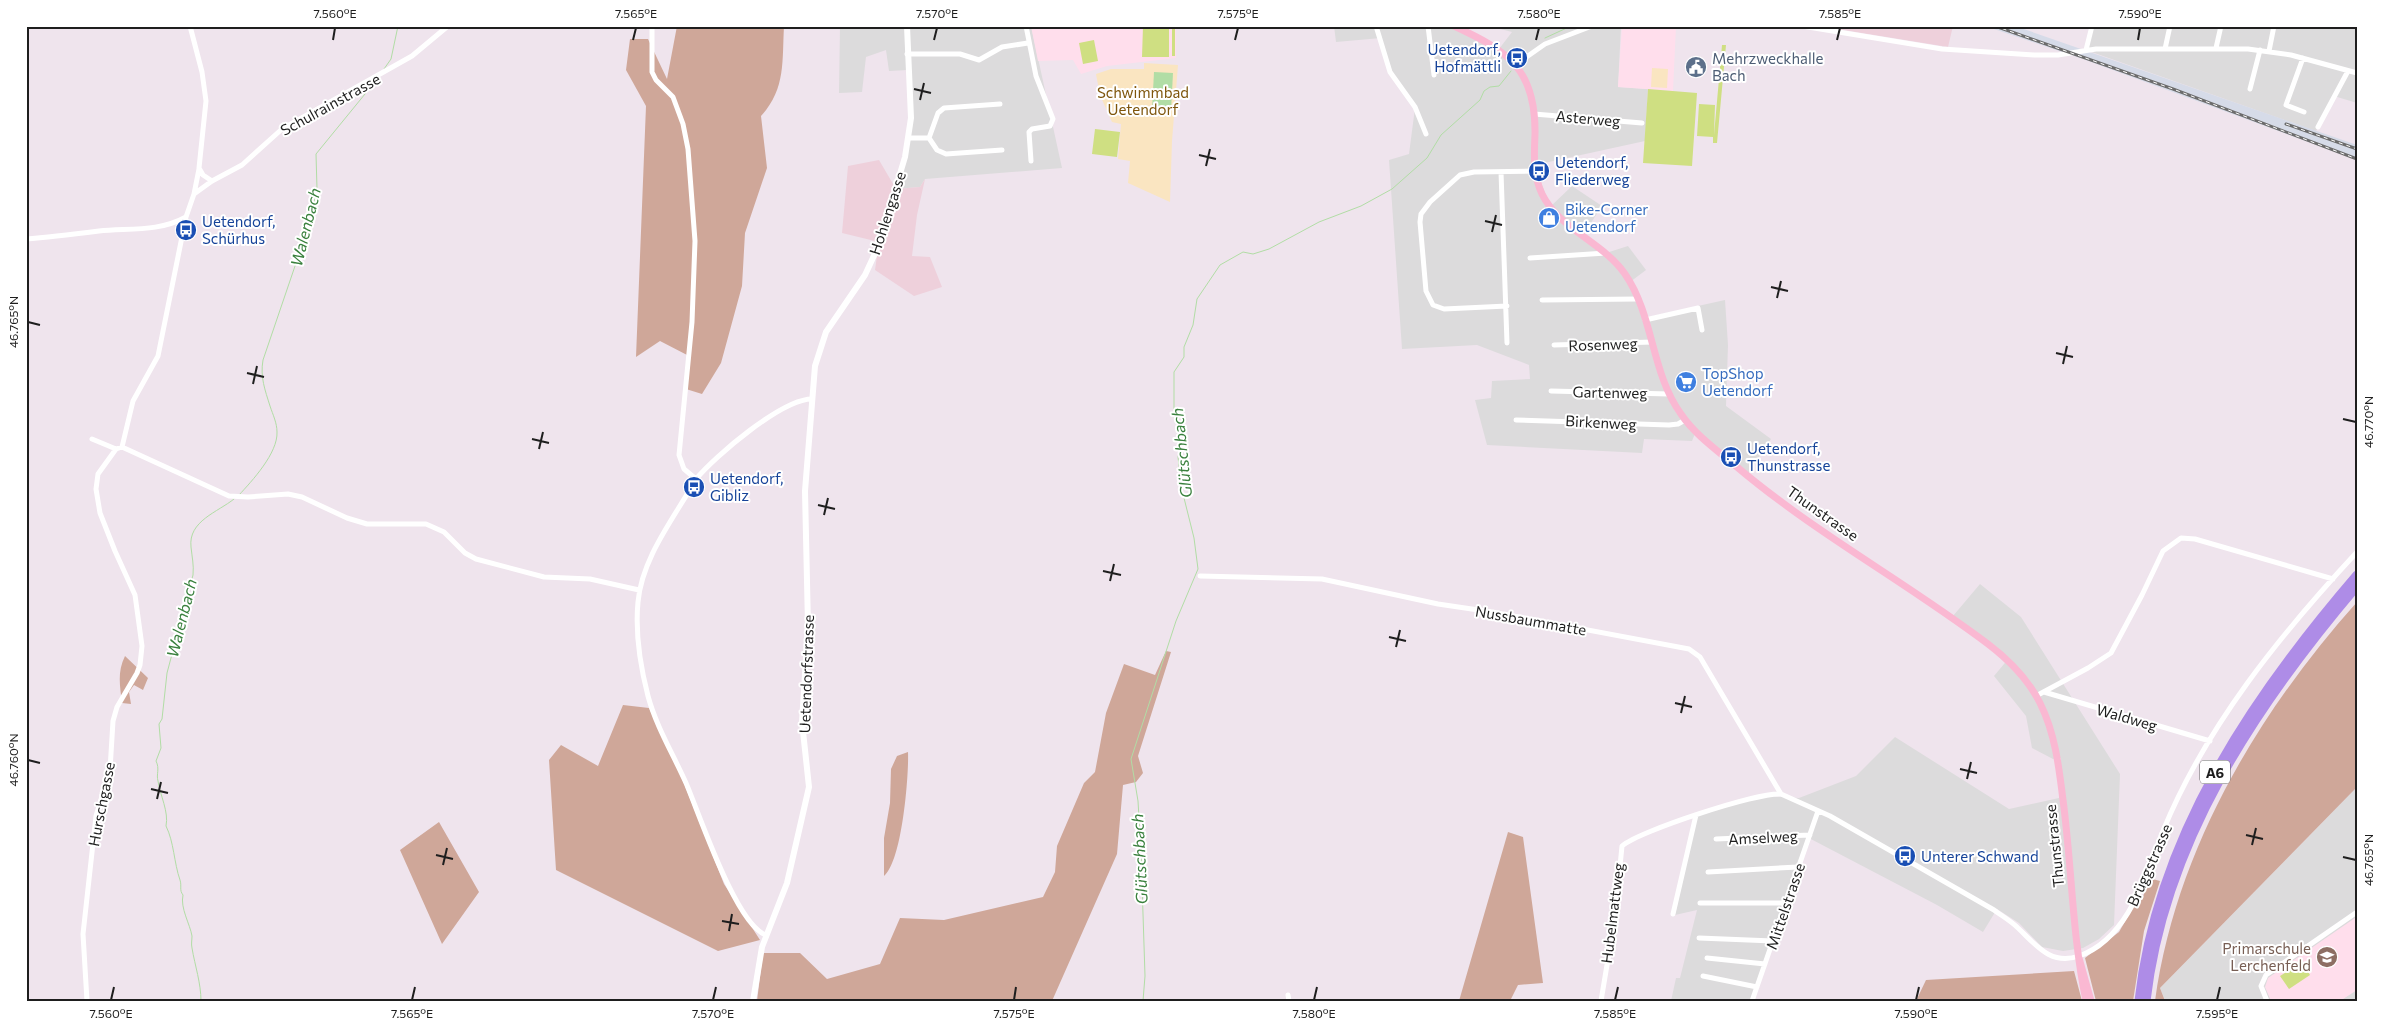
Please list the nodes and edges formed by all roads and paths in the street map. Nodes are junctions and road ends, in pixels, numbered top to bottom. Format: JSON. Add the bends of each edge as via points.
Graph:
{"nodes":[{"id":1,"x":190,"y":26,"type":"edge"},
{"id":2,"x":448,"y":26,"type":"edge"},
{"id":3,"x":652,"y":26,"type":"edge"},
{"id":4,"x":907,"y":26,"type":"edge"},
{"id":5,"x":1026,"y":26,"type":"edge"},
{"id":6,"x":1376,"y":26,"type":"edge"},
{"id":7,"x":1428,"y":26,"type":"edge"},
{"id":8,"x":1454,"y":26,"type":"edge"},
{"id":9,"x":1592,"y":26,"type":"edge"},
{"id":10,"x":1802,"y":26,"type":"edge"},
{"id":11,"x":2092,"y":26,"type":"edge"},
{"id":12,"x":2170,"y":26,"type":"edge"},
{"id":13,"x":2221,"y":26,"type":"edge"},
{"id":14,"x":2274,"y":26,"type":"edge"},
{"id":15,"x":1028,"y":43,"type":"junction"},
{"id":16,"x":2166,"y":48,"type":"junction"},
{"id":17,"x":2216,"y":48,"type":"junction"},
{"id":18,"x":2086,"y":50,"type":"junction"},
{"id":19,"x":2260,"y":50,"type":"junction"},
{"id":20,"x":2269,"y":51,"type":"junction"},
{"id":21,"x":907,"y":54,"type":"junction"},
{"id":22,"x":2303,"y":58,"type":"junction"},
{"id":23,"x":1516,"y":65,"type":"junction"},
{"id":24,"x":2348,"y":71,"type":"junction"},
{"id":25,"x":2357,"y":73,"type":"edge"},
{"id":26,"x":1434,"y":75,"type":"dead end"},
{"id":27,"x":2250,"y":89,"type":"dead end"},
{"id":28,"x":1000,"y":104,"type":"dead end"},
{"id":29,"x":2304,"y":112,"type":"dead end"},
{"id":30,"x":1534,"y":114,"type":"junction"},
{"id":31,"x":1642,"y":123,"type":"dead end"},
{"id":32,"x":2318,"y":127,"type":"dead end"},
{"id":33,"x":1426,"y":134,"type":"dead end"},
{"id":34,"x":909,"y":138,"type":"junction"},
{"id":35,"x":928,"y":138,"type":"junction"},
{"id":36,"x":1002,"y":150,"type":"dead end"},
{"id":37,"x":1031,"y":161,"type":"dead end"},
{"id":38,"x":199,"y":168,"type":"junction"},
{"id":39,"x":1535,"y":171,"type":"junction"},
{"id":40,"x":1501,"y":172,"type":"junction"},
{"id":41,"x":212,"y":181,"type":"junction"},
{"id":42,"x":194,"y":194,"type":"junction"},
{"id":43,"x":186,"y":217,"type":"junction"},
{"id":44,"x":177,"y":222,"type":"junction"},
{"id":45,"x":184,"y":230,"type":"junction"},
{"id":46,"x":26,"y":239,"type":"edge"},
{"id":47,"x":1606,"y":253,"type":"junction"},
{"id":48,"x":1530,"y":258,"type":"dead end"},
{"id":49,"x":1638,"y":299,"type":"junction"},
{"id":50,"x":1542,"y":300,"type":"dead end"},
{"id":51,"x":1506,"y":306,"type":"junction"},
{"id":52,"x":1645,"y":320,"type":"junction"},
{"id":53,"x":1702,"y":330,"type":"dead end"},
{"id":54,"x":1652,"y":342,"type":"junction"},
{"id":55,"x":1508,"y":343,"type":"dead end"},
{"id":56,"x":1554,"y":345,"type":"dead end"},
{"id":57,"x":1551,"y":391,"type":"dead end"},
{"id":58,"x":1669,"y":394,"type":"junction"},
{"id":59,"x":812,"y":400,"type":"junction"},
{"id":60,"x":1516,"y":420,"type":"dead end"},
{"id":61,"x":1686,"y":420,"type":"junction"},
{"id":62,"x":92,"y":439,"type":"dead end"},
{"id":63,"x":119,"y":448,"type":"junction"},
{"id":64,"x":696,"y":479,"type":"junction"},
{"id":65,"x":2357,"y":552,"type":"edge"},
{"id":66,"x":2357,"y":575,"type":"edge"},
{"id":67,"x":1200,"y":576,"type":"dead end"},
{"id":68,"x":2333,"y":579,"type":"junction"},
{"id":69,"x":2357,"y":586,"type":"edge"},
{"id":70,"x":639,"y":590,"type":"junction"},
{"id":71,"x":2044,"y":692,"type":"junction"},
{"id":72,"x":2036,"y":696,"type":"junction"},
{"id":73,"x":2210,"y":742,"type":"junction"},
{"id":74,"x":1781,"y":794,"type":"junction"},
{"id":75,"x":1818,"y":811,"type":"junction"},
{"id":76,"x":1696,"y":815,"type":"junction"},
{"id":77,"x":1810,"y":834,"type":"junction"},
{"id":78,"x":1716,"y":839,"type":"dead end"},
{"id":79,"x":1798,"y":867,"type":"junction"},
{"id":80,"x":1708,"y":872,"type":"dead end"},
{"id":81,"x":1786,"y":902,"type":"junction"},
{"id":82,"x":1700,"y":903,"type":"dead end"},
{"id":83,"x":2357,"y":912,"type":"edge"},
{"id":84,"x":1673,"y":914,"type":"dead end"},
{"id":85,"x":766,"y":935,"type":"junction"},
{"id":86,"x":1700,"y":938,"type":"dead end"},
{"id":87,"x":1773,"y":942,"type":"junction"},
{"id":88,"x":2078,"y":956,"type":"junction"},
{"id":89,"x":1707,"y":958,"type":"dead end"},
{"id":90,"x":1765,"y":964,"type":"junction"},
{"id":91,"x":1703,"y":976,"type":"dead end"},
{"id":92,"x":1757,"y":987,"type":"junction"},
{"id":93,"x":86,"y":1001,"type":"edge"},
{"id":94,"x":752,"y":1001,"type":"edge"},
{"id":95,"x":1601,"y":1001,"type":"edge"},
{"id":96,"x":1752,"y":1001,"type":"edge"},
{"id":97,"x":2086,"y":1001,"type":"edge"},
{"id":98,"x":2091,"y":1001,"type":"edge"},
{"id":99,"x":2139,"y":1001,"type":"edge"},
{"id":100,"x":2146,"y":1001,"type":"edge"},
{"id":101,"x":2267,"y":1001,"type":"edge"}],
"edges":[{"from":1,"to":38,"type":"street","via":[[206,101]]},
{"from":2,"to":41,"type":"street","name":"Schulrainstrasse","via":[[412,56],[282,129],[242,165]]},
{"from":3,"to":64,"type":"street","via":[[652,72],[675,102],[688,149],[695,241],[694,290],[679,455],[684,469]]},
{"from":4,"to":21,"type":"street","name":"Hohlengasse"},
{"from":5,"to":15,"type":"street"},
{"from":6,"to":33,"type":"street","via":[[1390,72],[1415,108]]},
{"from":7,"to":26,"type":"street"},
{"from":8,"to":23,"type":"main road","via":[[1488,42]]},
{"from":9,"to":23,"type":"street","via":[[1545,44]]},
{"from":10,"to":18,"type":"street","via":[[1961,51],[2047,55]]},
{"from":11,"to":18,"type":"street"},
{"from":12,"to":16,"type":"street"},
{"from":13,"to":17,"type":"street"},
{"from":14,"to":20,"type":"street"},
{"from":15,"to":21,"type":"street","via":[[1002,47],[976,60],[956,54]]},
{"from":15,"to":37,"type":"street","via":[[1036,76],[1053,119],[1050,126],[1029,132]]},
{"from":16,"to":17,"type":"street"},
{"from":16,"to":18,"type":"street"},
{"from":17,"to":19,"type":"street"},
{"from":19,"to":20,"type":"street"},
{"from":19,"to":27,"type":"street"},
{"from":20,"to":22,"type":"street"},
{"from":21,"to":34,"type":"street","name":"Hohlengasse","via":[[911,112]]},
{"from":22,"to":24,"type":"street"},
{"from":22,"to":29,"type":"street","via":[[2286,105]]},
{"from":23,"to":30,"type":"main road","name":"Thunstrasse","via":[[1530,90]]},
{"from":24,"to":25,"type":"street"},
{"from":24,"to":32,"type":"street"},
{"from":28,"to":35,"type":"street","via":[[944,108]]},
{"from":30,"to":31,"type":"street","name":"Asterweg"},
{"from":30,"to":39,"type":"main road","name":"Thunstrasse"},
{"from":34,"to":35,"type":"street"},
{"from":34,"to":59,"type":"street","name":"Hohlengasse","via":[[878,247],[865,275],[826,332],[816,359]]},
{"from":35,"to":36,"type":"street","via":[[937,150],[946,154]]},
{"from":38,"to":41,"type":"street","via":[[202,175]]},
{"from":38,"to":42,"type":"street"},
{"from":39,"to":40,"type":"street"},
{"from":39,"to":47,"type":"main road","name":"Thunstrasse","via":[[1550,207]]},
{"from":40,"to":51,"type":"street"},
{"from":40,"to":51,"type":"street","via":[[1468,172],[1456,178],[1425,208],[1421,214],[1420,229],[1426,291],[1433,305],[1444,309]]},
{"from":41,"to":42,"type":"street","name":"Schulrainstrasse"},
{"from":42,"to":43,"type":"street"},
{"from":43,"to":44,"type":"street"},
{"from":43,"to":45,"type":"street"},
{"from":44,"to":45,"type":"street"},
{"from":44,"to":46,"type":"street","via":[[149,229]]},
{"from":45,"to":63,"type":"street","via":[[158,356],[133,401]]},
{"from":47,"to":48,"type":"street"},
{"from":47,"to":49,"type":"main road","name":"Thunstrasse","via":[[1626,274]]},
{"from":49,"to":50,"type":"street"},
{"from":49,"to":52,"type":"main road","name":"Thunstrasse"},
{"from":51,"to":55,"type":"street"},
{"from":52,"to":53,"type":"street","via":[[1698,308]]},
{"from":52,"to":54,"type":"main road","name":"Thunstrasse"},
{"from":54,"to":56,"type":"street","name":"Rosenweg"},
{"from":54,"to":58,"type":"main road","name":"Thunstrasse"},
{"from":57,"to":58,"type":"street","name":"Gartenweg"},
{"from":58,"to":61,"type":"main road","name":"Thunstrasse"},
{"from":59,"to":64,"type":"street","via":[[795,402],[736,441]]},
{"from":59,"to":85,"type":"street","name":"Uetendorfstrasse","via":[[806,459],[808,634],[802,722],[809,787],[787,883]]},
{"from":60,"to":61,"type":"street","name":"Birkenweg","via":[[1669,425]]},
{"from":61,"to":72,"type":"main road","name":"Thunstrasse","via":[[1769,493],[1984,640],[2012,664]]},
{"from":62,"to":63,"type":"street"},
{"from":63,"to":70,"type":"street","via":[[224,494],[237,497],[288,494],[368,524],[426,524],[444,532],[465,553],[476,559],[544,577],[590,579]]},
{"from":63,"to":93,"type":"street","name":"Hurschgasse","via":[[98,474],[96,489],[103,520],[135,595],[142,646],[137,673],[117,707],[113,721],[110,770],[95,824],[82,934]]},
{"from":64,"to":70,"type":"street","via":[[655,550]]},
{"from":65,"to":68,"type":"street","name":"Brüggstrasse"},
{"from":66,"to":99,"type":"highway","number":"A6","via":[[2262,696],[2200,800],[2159,902]]},
{"from":67,"to":74,"type":"street","name":"Nussbaummatte","via":[[1322,579],[1438,604],[1689,649],[1700,657]]},
{"from":68,"to":71,"type":"street","via":[[2195,539],[2181,538],[2160,555],[2114,649],[2088,668]]},
{"from":68,"to":73,"type":"street","name":"Brüggstrasse","via":[[2265,660]]},
{"from":69,"to":100,"type":"highway","number":"A6","via":[[2265,706],[2207,803],[2167,904]]},
{"from":70,"to":85,"type":"street","via":[[638,641],[652,708],[722,875],[755,929]]},
{"from":71,"to":72,"type":"street"},
{"from":71,"to":73,"type":"street","name":"Waldweg"},
{"from":72,"to":88,"type":"main road","name":"Thunstrasse","via":[[2051,730],[2058,764]]},
{"from":73,"to":88,"type":"street","name":"Brüggstrasse","via":[[2168,821],[2131,908],[2106,938]]},
{"from":74,"to":75,"type":"street"},
{"from":74,"to":76,"type":"street","via":[[1752,797]]},
{"from":75,"to":77,"type":"street","name":"Mittelstrasse"},
{"from":75,"to":88,"type":"street","via":[[2003,916],[2046,954],[2060,958]]},
{"from":76,"to":84,"type":"street"},
{"from":76,"to":95,"type":"street","name":"Hubelmattweg","via":[[1622,846],[1615,917]]},
{"from":77,"to":78,"type":"street","name":"Amselweg"},
{"from":77,"to":79,"type":"street","name":"Mittelstrasse"},
{"from":79,"to":80,"type":"street"},
{"from":79,"to":81,"type":"street","name":"Mittelstrasse"},
{"from":81,"to":82,"type":"street"},
{"from":81,"to":87,"type":"street","name":"Mittelstrasse"},
{"from":83,"to":101,"type":"street","via":[[2266,975],[2261,986]]},
{"from":85,"to":94,"type":"street","name":"Uetendorfstrasse"},
{"from":86,"to":87,"type":"street"},
{"from":87,"to":90,"type":"street","name":"Mittelstrasse"},
{"from":88,"to":97,"type":"main road"},
{"from":88,"to":98,"type":"main road"},
{"from":89,"to":90,"type":"street"},
{"from":90,"to":92,"type":"street","name":"Mittelstrasse"},
{"from":91,"to":92,"type":"street"},
{"from":92,"to":96,"type":"street","name":"Mittelstrasse"}]}
